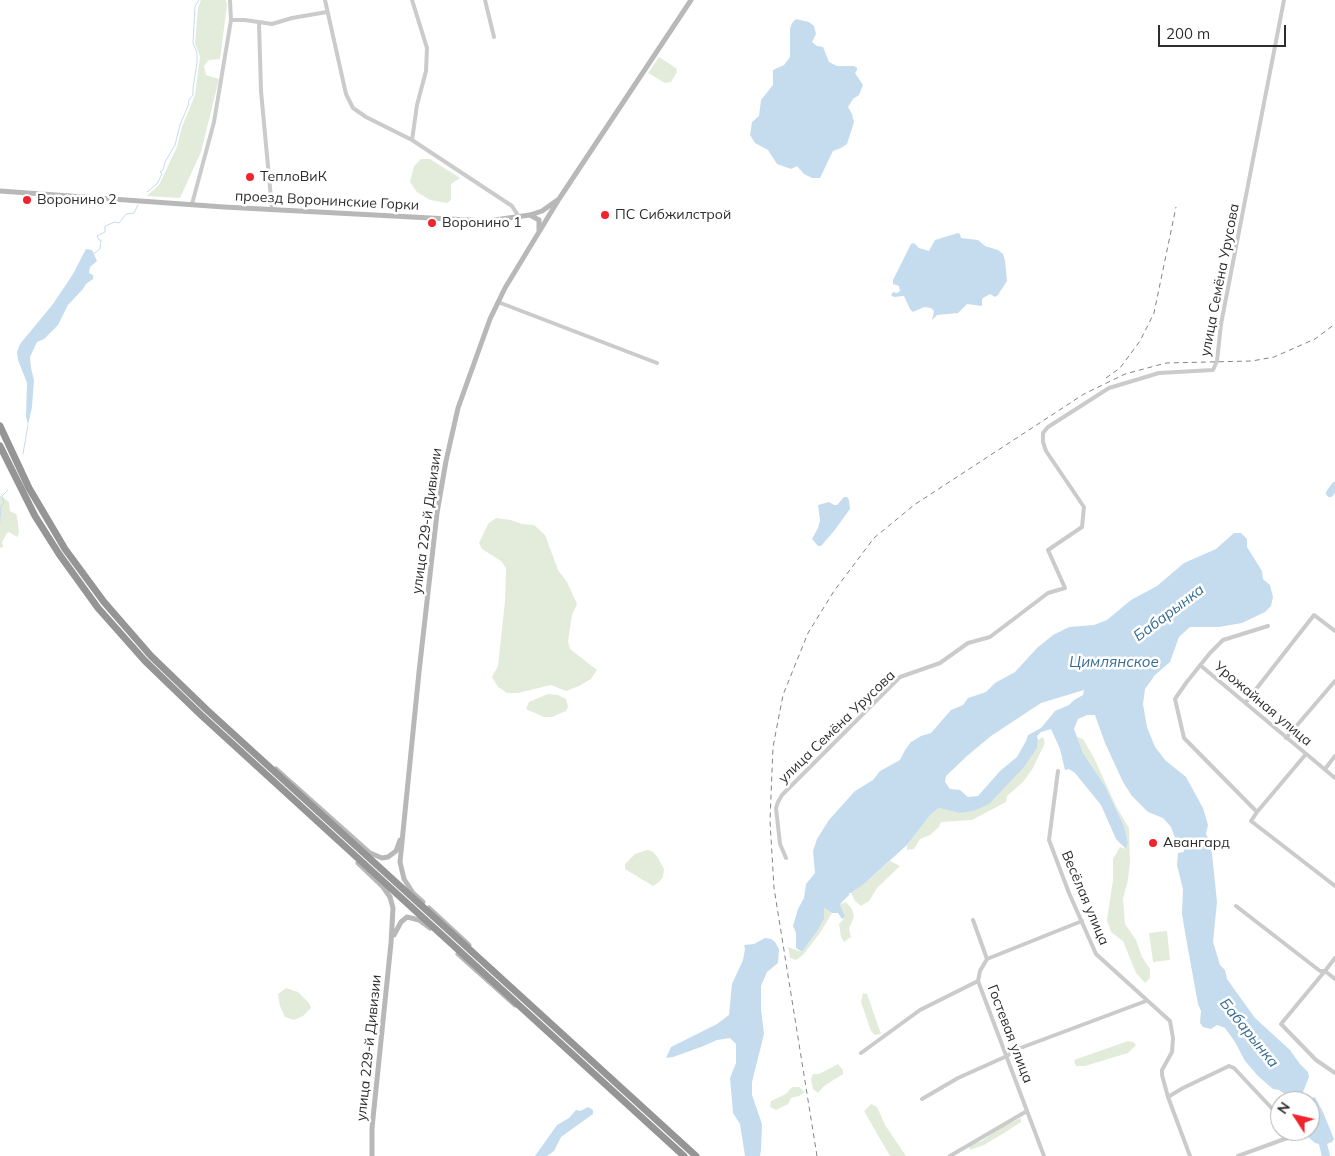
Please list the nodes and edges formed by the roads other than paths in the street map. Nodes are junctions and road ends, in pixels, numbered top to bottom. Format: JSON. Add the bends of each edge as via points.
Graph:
{"nodes":[{"id":1,"x":230,"y":0,"type":"edge"},
{"id":2,"x":325,"y":0,"type":"edge"},
{"id":3,"x":412,"y":0,"type":"edge"},
{"id":4,"x":485,"y":0,"type":"edge"},
{"id":5,"x":691,"y":0,"type":"edge"},
{"id":6,"x":1284,"y":0,"type":"edge"},
{"id":7,"x":327,"y":12,"type":"junction"},
{"id":8,"x":231,"y":20,"type":"junction"},
{"id":9,"x":260,"y":23,"type":"junction"},
{"id":10,"x":494,"y":37,"type":"dead end"},
{"id":11,"x":412,"y":140,"type":"junction"},
{"id":12,"x":0,"y":191,"type":"edge"},
{"id":13,"x":560,"y":199,"type":"junction"},
{"id":14,"x":192,"y":204,"type":"junction"},
{"id":15,"x":272,"y":209,"type":"junction"},
{"id":16,"x":542,"y":211,"type":"junction"},
{"id":17,"x":530,"y":215,"type":"junction"},
{"id":18,"x":519,"y":217,"type":"junction"},
{"id":19,"x":538,"y":235,"type":"junction"},
{"id":20,"x":498,"y":302,"type":"junction"},
{"id":21,"x":657,"y":363,"type":"dead end"},
{"id":22,"x":0,"y":426,"type":"edge"},
{"id":23,"x":0,"y":446,"type":"edge"},
{"id":24,"x":1268,"y":626,"type":"dead end"},
{"id":25,"x":1335,"y":632,"type":"edge"},
{"id":26,"x":1200,"y":665,"type":"junction"},
{"id":27,"x":1335,"y":681,"type":"edge"},
{"id":28,"x":1246,"y":702,"type":"junction"},
{"id":29,"x":1286,"y":738,"type":"junction"},
{"id":30,"x":243,"y":743,"type":"junction"},
{"id":31,"x":1306,"y":754,"type":"junction"},
{"id":32,"x":1335,"y":756,"type":"edge"},
{"id":33,"x":1324,"y":769,"type":"junction"},
{"id":34,"x":1058,"y":771,"type":"dead end"},
{"id":35,"x":1335,"y":778,"type":"edge"},
{"id":36,"x":1257,"y":812,"type":"junction"},
{"id":37,"x":321,"y":824,"type":"junction"},
{"id":38,"x":403,"y":828,"type":"junction"},
{"id":39,"x":786,"y":858,"type":"dead end"},
{"id":40,"x":1335,"y":886,"type":"edge"},
{"id":41,"x":1236,"y":906,"type":"dead end"},
{"id":42,"x":973,"y":920,"type":"dead end"},
{"id":43,"x":1082,"y":921,"type":"junction"},
{"id":44,"x":391,"y":943,"type":"junction"},
{"id":45,"x":987,"y":958,"type":"junction"},
{"id":46,"x":1335,"y":958,"type":"edge"},
{"id":47,"x":488,"y":966,"type":"junction"},
{"id":48,"x":1325,"y":971,"type":"junction"},
{"id":49,"x":1335,"y":979,"type":"edge"},
{"id":50,"x":978,"y":981,"type":"junction"},
{"id":51,"x":1146,"y":1001,"type":"junction"},
{"id":52,"x":540,"y":1025,"type":"junction"},
{"id":53,"x":862,"y":1052,"type":"dead end"},
{"id":54,"x":1007,"y":1056,"type":"junction"},
{"id":55,"x":1335,"y":1073,"type":"edge"},
{"id":56,"x":1168,"y":1097,"type":"junction"},
{"id":57,"x":922,"y":1099,"type":"dead end"},
{"id":58,"x":1270,"y":1106,"type":"edge"},
{"id":59,"x":1027,"y":1111,"type":"junction"},
{"id":60,"x":1279,"y":1141,"type":"edge"},
{"id":61,"x":372,"y":1156,"type":"edge"},
{"id":62,"x":684,"y":1156,"type":"edge"},
{"id":63,"x":696,"y":1156,"type":"edge"},
{"id":64,"x":950,"y":1156,"type":"edge"},
{"id":65,"x":1044,"y":1156,"type":"edge"},
{"id":66,"x":1190,"y":1156,"type":"edge"},
{"id":67,"x":1238,"y":1156,"type":"edge"}],
"edges":[{"from":1,"to":8,"type":"street"},
{"from":2,"to":7,"type":"street"},
{"from":3,"to":11,"type":"street","via":[[427,48],[426,71]]},
{"from":4,"to":10,"type":"street"},
{"from":5,"to":13,"type":"street","name":"проезд Воронинские Горки"},
{"from":6,"to":39,"type":"street","name":"улица Семёна Урусова","via":[[1213,370],[1159,373],[1109,388],[1043,433],[1046,451],[1084,507],[1082,528],[1048,550],[1065,588],[1048,593],[990,637],[968,643],[940,663],[900,677],[778,802],[780,844]]},
{"from":7,"to":9,"type":"street","via":[[272,24]]},
{"from":7,"to":11,"type":"street","via":[[346,94],[353,108]]},
{"from":8,"to":9,"type":"street"},
{"from":8,"to":14,"type":"street","via":[[214,122]]},
{"from":9,"to":15,"type":"street","via":[[261,91]]},
{"from":11,"to":18,"type":"street","via":[[512,206]]},
{"from":12,"to":14,"type":"street","name":"проезд Воронинские Горки"},
{"from":13,"to":16,"type":"street","name":"проезд Воронинские Горки"},
{"from":13,"to":19,"type":"street","name":"улица 229-й Дивизии"},
{"from":14,"to":15,"type":"street","name":"проезд Воронинские Горки"},
{"from":15,"to":18,"type":"street","name":"проезд Воронинские Горки","via":[[487,221]]},
{"from":16,"to":17,"type":"street","name":"проезд Воронинские Горки"},
{"from":16,"to":19,"type":"street","via":[[544,220]]},
{"from":17,"to":18,"type":"street","name":"проезд Воронинские Горки"},
{"from":17,"to":19,"type":"street","via":[[540,223]]},
{"from":19,"to":20,"type":"street","name":"улица 229-й Дивизии"},
{"from":20,"to":21,"type":"street"},
{"from":20,"to":38,"type":"street","name":"улица 229-й Дивизии","via":[[458,408],[446,461],[418,672]]},
{"from":22,"to":30,"type":"highway","via":[[42,511],[89,584],[151,656]]},
{"from":23,"to":37,"type":"highway","via":[[48,537],[108,620],[175,691]]},
{"from":24,"to":26,"type":"street","via":[[1223,640]]},
{"from":25,"to":28,"type":"street","via":[[1314,615]]},
{"from":26,"to":28,"type":"street","name":"Урожайная улица"},
{"from":26,"to":36,"type":"street","via":[[1175,699],[1184,738]]},
{"from":27,"to":29,"type":"street"},
{"from":28,"to":29,"type":"street","name":"Урожайная улица"},
{"from":29,"to":31,"type":"street","name":"Урожайная улица"},
{"from":30,"to":38,"type":"street","via":[[376,856],[386,858],[393,854]]},
{"from":30,"to":47,"type":"highway"},
{"from":31,"to":33,"type":"street","name":"Урожайная улица"},
{"from":31,"to":36,"type":"street"},
{"from":32,"to":33,"type":"street"},
{"from":33,"to":35,"type":"street","name":"Урожайная улица"},
{"from":34,"to":43,"type":"street","name":"Весёлая улица","via":[[1049,840]]},
{"from":36,"to":40,"type":"street","via":[[1251,821]]},
{"from":37,"to":44,"type":"street","name":"улица 229-й Дивизии","via":[[387,892],[393,908]]},
{"from":37,"to":52,"type":"highway"},
{"from":38,"to":47,"type":"street","via":[[400,867],[406,882]]},
{"from":41,"to":48,"type":"street","via":[[1320,971]]},
{"from":42,"to":45,"type":"street"},
{"from":43,"to":45,"type":"street"},
{"from":43,"to":51,"type":"street","name":"Весёлая улица","via":[[1096,954]]},
{"from":44,"to":52,"type":"street","via":[[403,920],[410,917],[419,920]]},
{"from":44,"to":61,"type":"street","name":"улица 229-й Дивизии"},
{"from":45,"to":50,"type":"street","name":"Гостевая улица"},
{"from":46,"to":48,"type":"street"},
{"from":47,"to":63,"type":"highway"},
{"from":48,"to":49,"type":"street"},
{"from":48,"to":55,"type":"street","via":[[1281,1024],[1316,1060]]},
{"from":50,"to":53,"type":"street","via":[[920,1010]]},
{"from":50,"to":54,"type":"street","name":"Гостевая улица"},
{"from":51,"to":54,"type":"street","via":[[1015,1050]]},
{"from":51,"to":56,"type":"street","name":"Весёлая улица","via":[[1170,1021],[1172,1052],[1162,1070]]},
{"from":52,"to":62,"type":"highway"},
{"from":54,"to":57,"type":"street"},
{"from":54,"to":59,"type":"street","name":"Гостевая улица"},
{"from":56,"to":58,"type":"street","via":[[1229,1066]]},
{"from":56,"to":66,"type":"street","name":"Весёлая улица"},
{"from":59,"to":64,"type":"street"},
{"from":59,"to":65,"type":"street","name":"Гостевая улица"},
{"from":60,"to":67,"type":"street"}]}
